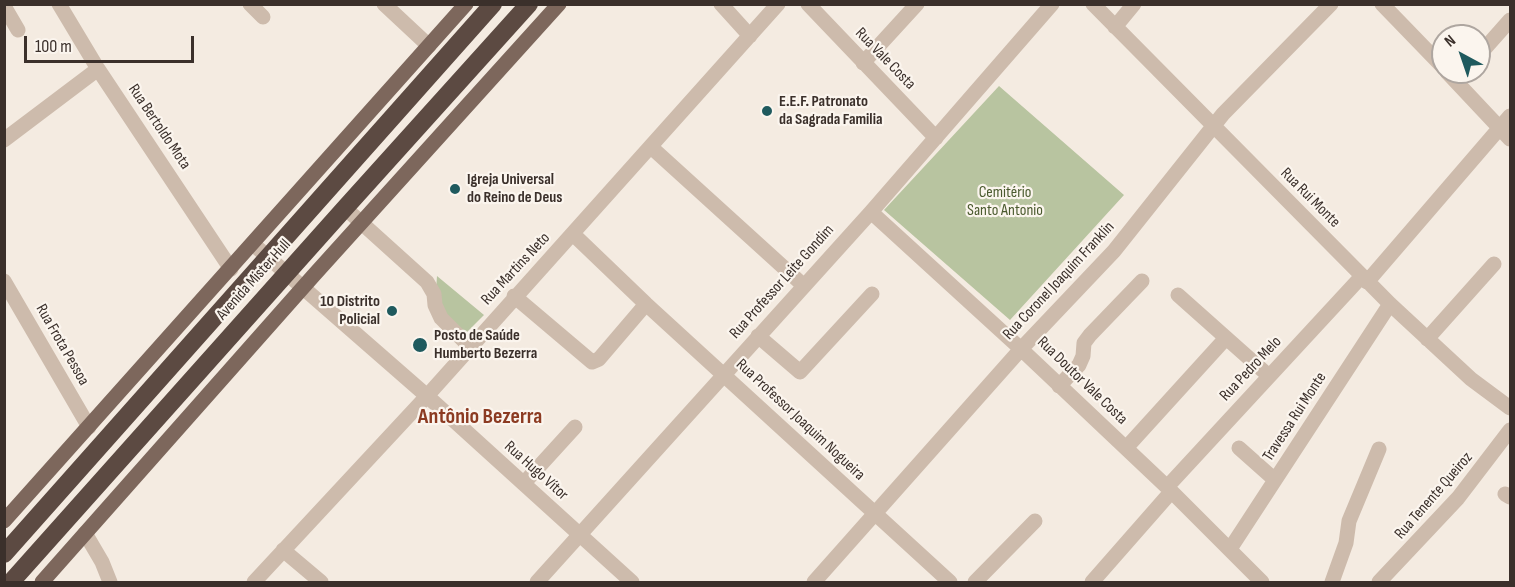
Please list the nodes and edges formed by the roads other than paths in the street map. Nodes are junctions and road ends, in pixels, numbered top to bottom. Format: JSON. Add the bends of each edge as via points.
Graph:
{"nodes":[{"id":1,"x":59,"y":4,"type":"edge"},
{"id":2,"x":250,"y":4,"type":"edge"},
{"id":3,"x":384,"y":4,"type":"edge"},
{"id":4,"x":466,"y":4,"type":"edge"},
{"id":5,"x":493,"y":4,"type":"edge"},
{"id":6,"x":530,"y":4,"type":"edge"},
{"id":7,"x":559,"y":4,"type":"edge"},
{"id":8,"x":721,"y":4,"type":"edge"},
{"id":9,"x":778,"y":4,"type":"edge"},
{"id":10,"x":808,"y":4,"type":"edge"},
{"id":11,"x":917,"y":4,"type":"edge"},
{"id":12,"x":1052,"y":4,"type":"edge"},
{"id":13,"x":1093,"y":4,"type":"edge"},
{"id":14,"x":1134,"y":4,"type":"edge"},
{"id":15,"x":1330,"y":4,"type":"edge"},
{"id":16,"x":1382,"y":4,"type":"edge"},
{"id":17,"x":4,"y":6,"type":"edge"},
{"id":18,"x":263,"y":17,"type":"dead end"},
{"id":19,"x":1510,"y":20,"type":"edge"},
{"id":20,"x":1115,"y":27,"type":"junction"},
{"id":21,"x":18,"y":30,"type":"dead end"},
{"id":22,"x":750,"y":36,"type":"junction"},
{"id":23,"x":1491,"y":41,"type":"edge"},
{"id":24,"x":429,"y":46,"type":"junction"},
{"id":25,"x":1431,"y":55,"type":"edge"},
{"id":26,"x":863,"y":63,"type":"junction"},
{"id":27,"x":98,"y":69,"type":"junction"},
{"id":28,"x":1458,"y":84,"type":"edge"},
{"id":29,"x":1510,"y":116,"type":"edge"},
{"id":30,"x":1214,"y":128,"type":"junction"},
{"id":31,"x":1505,"y":134,"type":"edge"},
{"id":32,"x":936,"y":138,"type":"junction"},
{"id":33,"x":4,"y":141,"type":"edge"},
{"id":34,"x":651,"y":147,"type":"junction"},
{"id":35,"x":345,"y":208,"type":"junction"},
{"id":36,"x":871,"y":212,"type":"junction"},
{"id":37,"x":362,"y":223,"type":"junction"},
{"id":38,"x":573,"y":234,"type":"junction"},
{"id":39,"x":253,"y":244,"type":"junction"},
{"id":40,"x":268,"y":257,"type":"junction"},
{"id":41,"x":1494,"y":264,"type":"dead end"},
{"id":42,"x":231,"y":269,"type":"junction"},
{"id":43,"x":287,"y":273,"type":"junction"},
{"id":44,"x":1364,"y":279,"type":"junction"},
{"id":45,"x":4,"y":281,"type":"edge"},
{"id":46,"x":1142,"y":281,"type":"dead end"},
{"id":47,"x":803,"y":285,"type":"junction"},
{"id":48,"x":304,"y":287,"type":"junction"},
{"id":49,"x":872,"y":294,"type":"dead end"},
{"id":50,"x":1178,"y":295,"type":"dead end"},
{"id":51,"x":514,"y":296,"type":"junction"},
{"id":52,"x":646,"y":304,"type":"junction"},
{"id":53,"x":1390,"y":304,"type":"junction"},
{"id":54,"x":758,"y":336,"type":"junction"},
{"id":55,"x":1226,"y":338,"type":"junction"},
{"id":56,"x":1427,"y":339,"type":"junction"},
{"id":57,"x":470,"y":347,"type":"junction"},
{"id":58,"x":1021,"y":349,"type":"junction"},
{"id":59,"x":723,"y":374,"type":"junction"},
{"id":60,"x":1269,"y":376,"type":"junction"},
{"id":61,"x":1059,"y":386,"type":"junction"},
{"id":62,"x":427,"y":396,"type":"junction"},
{"id":63,"x":1510,"y":408,"type":"edge"},
{"id":64,"x":575,"y":427,"type":"dead end"},
{"id":65,"x":89,"y":428,"type":"junction"},
{"id":66,"x":1510,"y":430,"type":"edge"},
{"id":67,"x":1126,"y":448,"type":"junction"},
{"id":68,"x":1239,"y":448,"type":"dead end"},
{"id":69,"x":1379,"y":449,"type":"dead end"},
{"id":70,"x":1275,"y":480,"type":"junction"},
{"id":71,"x":524,"y":483,"type":"junction"},
{"id":72,"x":1169,"y":489,"type":"junction"},
{"id":73,"x":874,"y":514,"type":"junction"},
{"id":74,"x":4,"y":521,"type":"edge"},
{"id":75,"x":1035,"y":521,"type":"dead end"},
{"id":76,"x":85,"y":533,"type":"junction"},
{"id":77,"x":579,"y":535,"type":"junction"},
{"id":78,"x":1230,"y":549,"type":"junction"},
{"id":79,"x":283,"y":550,"type":"junction"},
{"id":80,"x":4,"y":554,"type":"edge"},
{"id":81,"x":11,"y":582,"type":"edge"},
{"id":82,"x":42,"y":582,"type":"edge"},
{"id":83,"x":110,"y":582,"type":"edge"},
{"id":84,"x":254,"y":582,"type":"edge"},
{"id":85,"x":321,"y":582,"type":"edge"},
{"id":86,"x":537,"y":582,"type":"edge"},
{"id":87,"x":632,"y":582,"type":"edge"},
{"id":88,"x":814,"y":582,"type":"edge"},
{"id":89,"x":950,"y":582,"type":"edge"},
{"id":90,"x":975,"y":582,"type":"edge"},
{"id":91,"x":1092,"y":582,"type":"edge"},
{"id":92,"x":1262,"y":582,"type":"edge"},
{"id":93,"x":1332,"y":582,"type":"edge"},
{"id":94,"x":1379,"y":582,"type":"edge"}],
"edges":[{"from":1,"to":27,"type":"street","name":"Rua Bertoldo Mota"},
{"from":2,"to":18,"type":"street"},
{"from":3,"to":24,"type":"street"},
{"from":4,"to":24,"type":"main road","name":"Avenida Mister Hull"},
{"from":5,"to":40,"type":"highway","name":"Avenida Mister Hull"},
{"from":6,"to":35,"type":"highway","name":"Avenida Mister Hull"},
{"from":7,"to":37,"type":"main road"},
{"from":8,"to":22,"type":"street"},
{"from":9,"to":22,"type":"street","name":"Rua Martins Neto"},
{"from":10,"to":26,"type":"street","name":"Rua Vale Costa"},
{"from":11,"to":26,"type":"street"},
{"from":12,"to":32,"type":"street","name":"Rua Professor Leite Gondim"},
{"from":13,"to":20,"type":"street","name":"Rua Rui Monte"},
{"from":14,"to":20,"type":"street"},
{"from":15,"to":30,"type":"street","name":"Rua Coronel Joaquim Franklin"},
{"from":16,"to":25,"type":"street"},
{"from":17,"to":21,"type":"street"},
{"from":19,"to":23,"type":"street"},
{"from":20,"to":30,"type":"street","name":"Rua Rui Monte"},
{"from":22,"to":34,"type":"street","name":"Rua Martins Neto"},
{"from":24,"to":39,"type":"main road","name":"Avenida Mister Hull"},
{"from":26,"to":32,"type":"street","name":"Rua Vale Costa"},
{"from":27,"to":33,"type":"street"},
{"from":27,"to":42,"type":"street","name":"Rua Bertoldo Mota"},
{"from":28,"to":31,"type":"street"},
{"from":29,"to":31,"type":"street","name":"Rua Pedro Melo"},
{"from":30,"to":44,"type":"street","name":"Rua Rui Monte"},
{"from":30,"to":58,"type":"street","name":"Rua Coronel Joaquim Franklin","via":[[1114,251]]},
{"from":31,"to":44,"type":"street","name":"Rua Pedro Melo"},
{"from":32,"to":36,"type":"street","name":"Rua Professor Leite Gondim"},
{"from":34,"to":38,"type":"street","name":"Rua Martins Neto"},
{"from":34,"to":47,"type":"street"},
{"from":35,"to":37,"type":"street"},
{"from":35,"to":43,"type":"highway","name":"Avenida Mister Hull"},
{"from":36,"to":47,"type":"street","name":"Rua Professor Leite Gondim"},
{"from":36,"to":58,"type":"street","name":"Rua Doutor Vale Costa"},
{"from":37,"to":48,"type":"main road"},
{"from":37,"to":57,"type":"street","via":[[427,282],[441,318]]},
{"from":38,"to":51,"type":"street","name":"Rua Martins Neto"},
{"from":38,"to":52,"type":"street","name":"Rua Professor Joaquim Nogueira"},
{"from":39,"to":40,"type":"street","name":"Rua Hugo Vítor"},
{"from":39,"to":42,"type":"main road","name":"Avenida Mister Hull"},
{"from":40,"to":43,"type":"street","name":"Rua Hugo Vítor"},
{"from":40,"to":80,"type":"highway","name":"Avenida Mister Hull"},
{"from":41,"to":56,"type":"street"},
{"from":42,"to":65,"type":"main road","name":"Avenida Mister Hull"},
{"from":43,"to":48,"type":"street","name":"Rua Hugo Vítor"},
{"from":43,"to":81,"type":"highway","name":"Avenida Mister Hull"},
{"from":44,"to":53,"type":"street","name":"Rua Rui Monte"},
{"from":44,"to":60,"type":"street","name":"Rua Pedro Melo"},
{"from":45,"to":65,"type":"street","name":"Rua Frota Pessoa"},
{"from":46,"to":61,"type":"street","via":[[1090,335],[1079,365]]},
{"from":47,"to":54,"type":"street","name":"Rua Professor Leite Gondim"},
{"from":48,"to":62,"type":"street","name":"Rua Hugo Vítor"},
{"from":48,"to":76,"type":"main road"},
{"from":49,"to":54,"type":"street","via":[[800,372]]},
{"from":50,"to":55,"type":"street"},
{"from":51,"to":52,"type":"street","via":[[592,362],[599,359]]},
{"from":51,"to":57,"type":"street","name":"Rua Martins Neto"},
{"from":52,"to":59,"type":"street","name":"Rua Professor Joaquim Nogueira"},
{"from":53,"to":56,"type":"street","name":"Rua Rui Monte"},
{"from":53,"to":70,"type":"street","name":"Travessa Rui Monte"},
{"from":54,"to":59,"type":"street","name":"Rua Professor Leite Gondim"},
{"from":55,"to":60,"type":"street"},
{"from":55,"to":67,"type":"street"},
{"from":56,"to":63,"type":"street","name":"Rua Rui Monte"},
{"from":57,"to":62,"type":"street","name":"Rua Martins Neto"},
{"from":58,"to":61,"type":"street","name":"Rua Doutor Vale Costa"},
{"from":58,"to":73,"type":"street","name":"Rua Coronel Joaquim Franklin"},
{"from":59,"to":73,"type":"street","name":"Rua Professor Joaquim Nogueira"},
{"from":59,"to":77,"type":"street","name":"Rua Professor Leite Gondim"},
{"from":60,"to":72,"type":"street","name":"Rua Pedro Melo"},
{"from":61,"to":67,"type":"street","name":"Rua Doutor Vale Costa"},
{"from":62,"to":71,"type":"street","name":"Rua Hugo Vítor"},
{"from":62,"to":79,"type":"street","name":"Rua Martins Neto"},
{"from":64,"to":71,"type":"street"},
{"from":65,"to":74,"type":"main road","name":"Avenida Mister Hull"},
{"from":66,"to":94,"type":"street","name":"Rua Tenente Queiroz","via":[[1458,498]]},
{"from":67,"to":72,"type":"street","name":"Rua Doutor Vale Costa"},
{"from":68,"to":70,"type":"street"},
{"from":69,"to":93,"type":"street","via":[[1348,521],[1346,543]]},
{"from":70,"to":78,"type":"street","name":"Travessa Rui Monte"},
{"from":71,"to":77,"type":"street","name":"Rua Hugo Vítor"},
{"from":72,"to":78,"type":"street","name":"Rua Doutor Vale Costa"},
{"from":72,"to":91,"type":"street","name":"Rua Pedro Melo"},
{"from":73,"to":88,"type":"street","name":"Rua Coronel Joaquim Franklin"},
{"from":73,"to":89,"type":"street","name":"Rua Professor Joaquim Nogueira"},
{"from":75,"to":90,"type":"street"},
{"from":76,"to":82,"type":"main road"},
{"from":76,"to":83,"type":"street"},
{"from":77,"to":86,"type":"street","name":"Rua Professor Leite Gondim"},
{"from":77,"to":87,"type":"street","name":"Rua Hugo Vítor"},
{"from":78,"to":92,"type":"street","name":"Rua Doutor Vale Costa"},
{"from":79,"to":84,"type":"street","name":"Rua Martins Neto"},
{"from":79,"to":85,"type":"street"}]}
